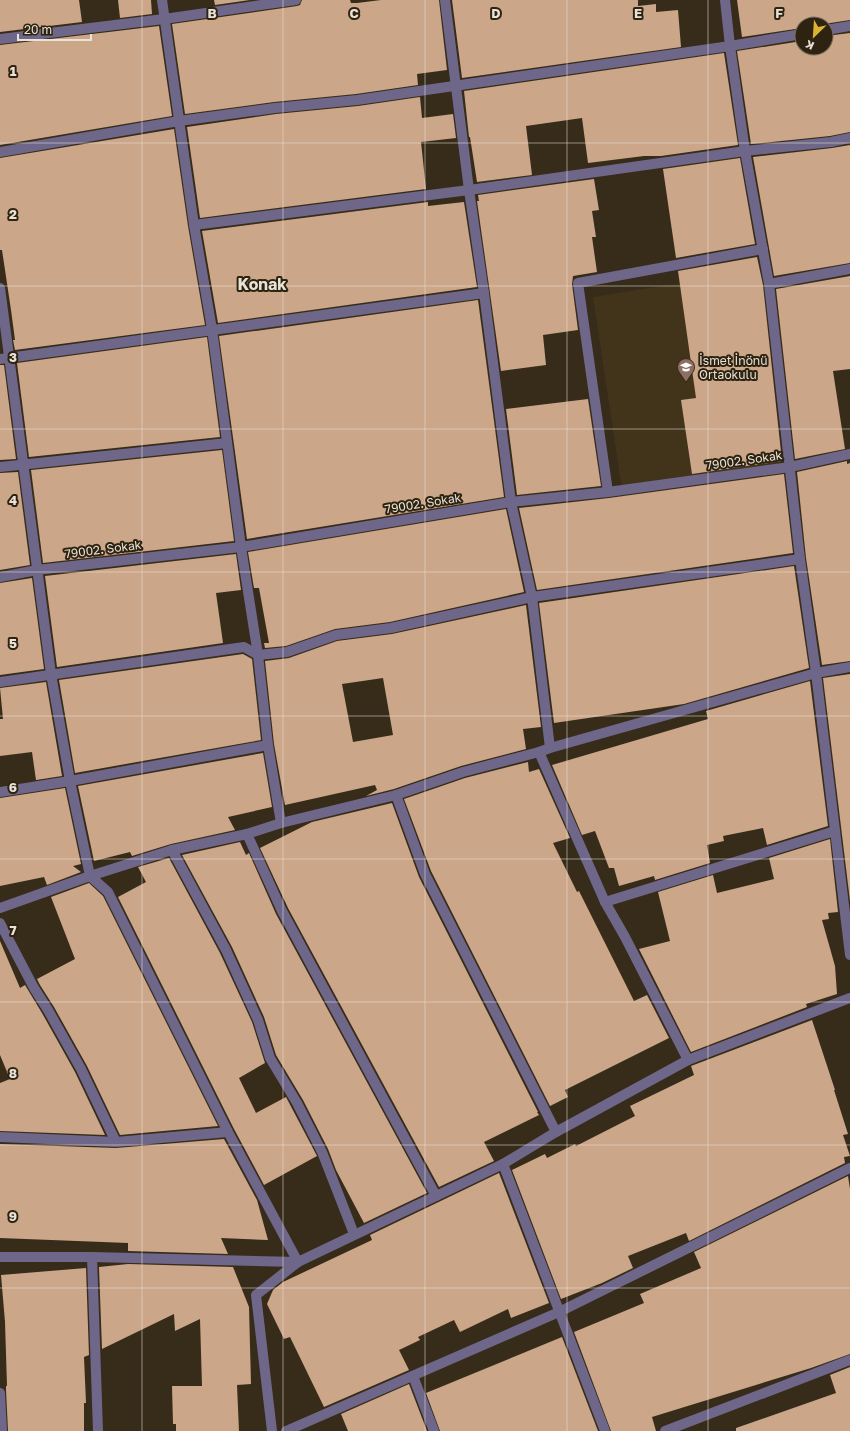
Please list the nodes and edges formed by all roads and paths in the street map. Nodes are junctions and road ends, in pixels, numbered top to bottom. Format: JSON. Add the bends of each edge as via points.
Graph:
{"nodes":[{"id":1,"x":162,"y":0,"type":"edge"},
{"id":2,"x":296,"y":0,"type":"edge"},
{"id":3,"x":445,"y":0,"type":"edge"},
{"id":4,"x":725,"y":0,"type":"edge"},
{"id":5,"x":164,"y":19,"type":"junction"},
{"id":6,"x":850,"y":26,"type":"edge"},
{"id":7,"x":834,"y":29,"type":"edge"},
{"id":8,"x":794,"y":35,"type":"edge"},
{"id":9,"x":0,"y":39,"type":"edge"},
{"id":10,"x":730,"y":46,"type":"junction"},
{"id":11,"x":456,"y":86,"type":"junction"},
{"id":12,"x":179,"y":121,"type":"junction"},
{"id":13,"x":850,"y":138,"type":"edge"},
{"id":14,"x":0,"y":152,"type":"edge"},
{"id":15,"x":745,"y":152,"type":"junction"},
{"id":16,"x":469,"y":190,"type":"junction"},
{"id":17,"x":194,"y":225,"type":"junction"},
{"id":18,"x":763,"y":249,"type":"junction"},
{"id":19,"x":850,"y":269,"type":"edge"},
{"id":20,"x":769,"y":284,"type":"junction"},
{"id":21,"x":0,"y":288,"type":"edge"},
{"id":22,"x":484,"y":293,"type":"junction"},
{"id":23,"x":212,"y":329,"type":"junction"},
{"id":24,"x":5,"y":358,"type":"edge"},
{"id":25,"x":227,"y":443,"type":"junction"},
{"id":26,"x":850,"y":454,"type":"edge"},
{"id":27,"x":24,"y":464,"type":"junction"},
{"id":28,"x":790,"y":466,"type":"junction"},
{"id":29,"x":0,"y":467,"type":"edge"},
{"id":30,"x":608,"y":492,"type":"junction"},
{"id":31,"x":511,"y":502,"type":"junction"},
{"id":32,"x":240,"y":546,"type":"junction"},
{"id":33,"x":800,"y":559,"type":"junction"},
{"id":34,"x":37,"y":570,"type":"junction"},
{"id":35,"x":0,"y":577,"type":"edge"},
{"id":36,"x":532,"y":598,"type":"junction"},
{"id":37,"x":258,"y":656,"type":"junction"},
{"id":38,"x":850,"y":667,"type":"edge"},
{"id":39,"x":816,"y":673,"type":"junction"},
{"id":40,"x":51,"y":674,"type":"junction"},
{"id":41,"x":0,"y":682,"type":"edge"},
{"id":42,"x":268,"y":745,"type":"junction"},
{"id":43,"x":550,"y":748,"type":"junction"},
{"id":44,"x":539,"y":752,"type":"junction"},
{"id":45,"x":70,"y":781,"type":"junction"},
{"id":46,"x":0,"y":792,"type":"edge"},
{"id":47,"x":396,"y":795,"type":"junction"},
{"id":48,"x":281,"y":823,"type":"junction"},
{"id":49,"x":835,"y":831,"type":"junction"},
{"id":50,"x":247,"y":834,"type":"junction"},
{"id":51,"x":172,"y":850,"type":"junction"},
{"id":52,"x":90,"y":876,"type":"junction"},
{"id":53,"x":605,"y":902,"type":"junction"},
{"id":54,"x":0,"y":908,"type":"edge"},
{"id":55,"x":0,"y":923,"type":"edge"},
{"id":56,"x":850,"y":955,"type":"edge"},
{"id":57,"x":850,"y":998,"type":"edge"},
{"id":58,"x":688,"y":1060,"type":"junction"},
{"id":59,"x":228,"y":1132,"type":"junction"},
{"id":60,"x":556,"y":1132,"type":"junction"},
{"id":61,"x":0,"y":1136,"type":"edge"},
{"id":62,"x":116,"y":1142,"type":"junction"},
{"id":63,"x":503,"y":1164,"type":"junction"},
{"id":64,"x":850,"y":1168,"type":"edge"},
{"id":65,"x":436,"y":1196,"type":"junction"},
{"id":66,"x":354,"y":1234,"type":"junction"},
{"id":67,"x":0,"y":1257,"type":"edge"},
{"id":68,"x":92,"y":1257,"type":"junction"},
{"id":69,"x":298,"y":1262,"type":"junction"},
{"id":70,"x":559,"y":1312,"type":"junction"},
{"id":71,"x":850,"y":1360,"type":"edge"},
{"id":72,"x":414,"y":1376,"type":"junction"},
{"id":73,"x":0,"y":1393,"type":"edge"},
{"id":74,"x":2,"y":1431,"type":"edge"},
{"id":75,"x":98,"y":1431,"type":"edge"},
{"id":76,"x":272,"y":1431,"type":"edge"},
{"id":77,"x":286,"y":1431,"type":"edge"},
{"id":78,"x":434,"y":1431,"type":"edge"},
{"id":79,"x":605,"y":1431,"type":"edge"},
{"id":80,"x":665,"y":1431,"type":"edge"}],
"edges":[{"from":1,"to":5,"type":"street"},
{"from":2,"to":5,"type":"street"},
{"from":3,"to":11,"type":"street"},
{"from":4,"to":10,"type":"street"},
{"from":5,"to":9,"type":"street"},
{"from":5,"to":12,"type":"street"},
{"from":6,"to":7,"type":"street"},
{"from":8,"to":10,"type":"street"},
{"from":10,"to":11,"type":"street"},
{"from":10,"to":15,"type":"street"},
{"from":11,"to":12,"type":"street"},
{"from":11,"to":16,"type":"street"},
{"from":12,"to":14,"type":"street"},
{"from":12,"to":17,"type":"street"},
{"from":13,"to":15,"type":"street"},
{"from":15,"to":16,"type":"street"},
{"from":15,"to":18,"type":"street"},
{"from":16,"to":17,"type":"street"},
{"from":16,"to":22,"type":"street"},
{"from":17,"to":23,"type":"street"},
{"from":18,"to":20,"type":"street"},
{"from":18,"to":30,"type":"street","via":[[578,283]]},
{"from":19,"to":20,"type":"street"},
{"from":20,"to":28,"type":"street"},
{"from":21,"to":24,"type":"street"},
{"from":22,"to":23,"type":"street"},
{"from":22,"to":31,"type":"street"},
{"from":23,"to":24,"type":"street"},
{"from":23,"to":25,"type":"street"},
{"from":24,"to":27,"type":"street"},
{"from":25,"to":27,"type":"street"},
{"from":25,"to":32,"type":"street"},
{"from":26,"to":28,"type":"street","name":"79002. Sokak"},
{"from":27,"to":29,"type":"street"},
{"from":27,"to":34,"type":"street"},
{"from":28,"to":30,"type":"street","name":"79002. Sokak"},
{"from":28,"to":33,"type":"street"},
{"from":30,"to":31,"type":"street","name":"79002. Sokak"},
{"from":31,"to":32,"type":"street","name":"79002. Sokak"},
{"from":31,"to":36,"type":"street"},
{"from":32,"to":34,"type":"street","name":"79002. Sokak"},
{"from":32,"to":37,"type":"street"},
{"from":33,"to":36,"type":"street"},
{"from":33,"to":39,"type":"street"},
{"from":34,"to":35,"type":"street","name":"79002. Sokak"},
{"from":34,"to":40,"type":"street"},
{"from":36,"to":37,"type":"street","via":[[391,628],[336,634],[287,652]]},
{"from":36,"to":43,"type":"street"},
{"from":37,"to":40,"type":"street","via":[[244,647]]},
{"from":37,"to":42,"type":"street"},
{"from":38,"to":39,"type":"street"},
{"from":39,"to":43,"type":"street"},
{"from":39,"to":49,"type":"street"},
{"from":40,"to":41,"type":"street"},
{"from":40,"to":45,"type":"street"},
{"from":42,"to":45,"type":"street"},
{"from":42,"to":48,"type":"street"},
{"from":43,"to":44,"type":"street"},
{"from":44,"to":47,"type":"street","via":[[463,772]]},
{"from":44,"to":53,"type":"street"},
{"from":45,"to":46,"type":"street"},
{"from":45,"to":52,"type":"street"},
{"from":47,"to":48,"type":"street"},
{"from":47,"to":60,"type":"street","via":[[425,874]]},
{"from":48,"to":50,"type":"street"},
{"from":49,"to":53,"type":"street"},
{"from":49,"to":56,"type":"street"},
{"from":50,"to":51,"type":"street"},
{"from":50,"to":65,"type":"street","via":[[282,911]]},
{"from":51,"to":52,"type":"street"},
{"from":51,"to":66,"type":"street","via":[[226,950],[258,1020],[270,1058],[322,1152]]},
{"from":52,"to":54,"type":"street"},
{"from":52,"to":59,"type":"street","via":[[108,892]]},
{"from":53,"to":58,"type":"street"},
{"from":55,"to":62,"type":"street","via":[[81,1069]]},
{"from":57,"to":58,"type":"street"},
{"from":58,"to":60,"type":"street"},
{"from":59,"to":62,"type":"street"},
{"from":59,"to":69,"type":"street"},
{"from":60,"to":63,"type":"street"},
{"from":61,"to":62,"type":"street"},
{"from":63,"to":65,"type":"street"},
{"from":63,"to":70,"type":"street"},
{"from":64,"to":70,"type":"street"},
{"from":65,"to":66,"type":"street"},
{"from":66,"to":69,"type":"street"},
{"from":67,"to":68,"type":"street"},
{"from":68,"to":69,"type":"street"},
{"from":68,"to":75,"type":"street"},
{"from":69,"to":76,"type":"street","via":[[256,1295]]},
{"from":70,"to":72,"type":"street"},
{"from":70,"to":79,"type":"street"},
{"from":71,"to":80,"type":"street"},
{"from":72,"to":77,"type":"street"},
{"from":72,"to":78,"type":"street"},
{"from":73,"to":74,"type":"street"}]}
